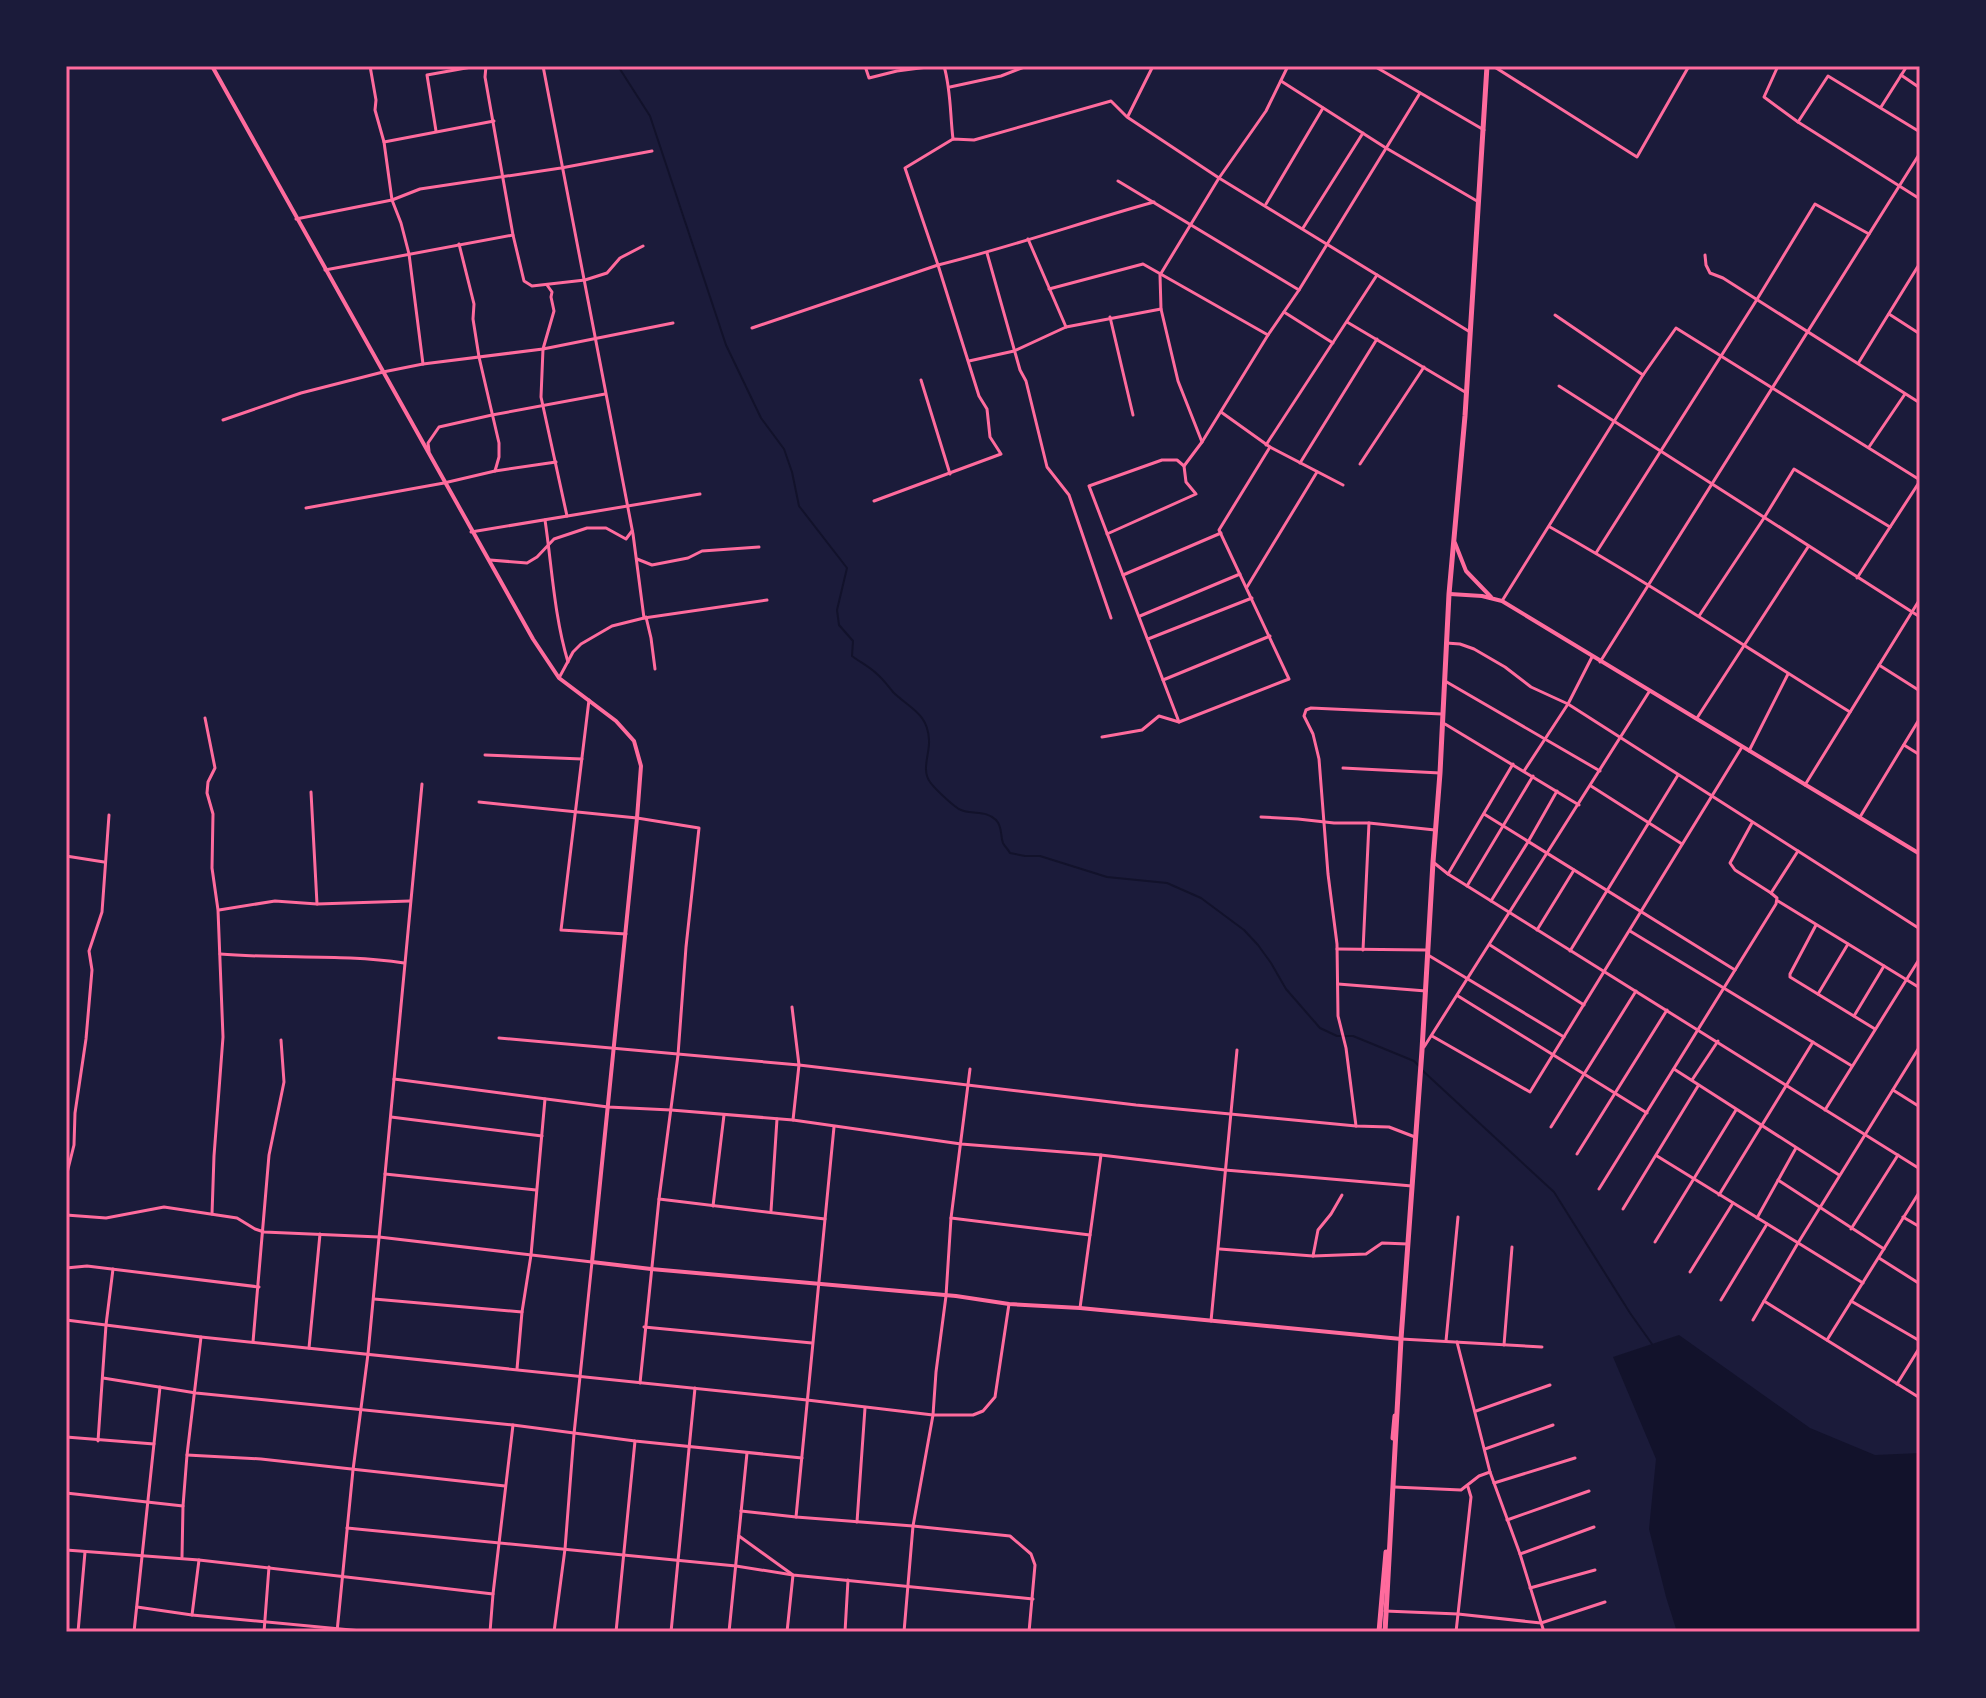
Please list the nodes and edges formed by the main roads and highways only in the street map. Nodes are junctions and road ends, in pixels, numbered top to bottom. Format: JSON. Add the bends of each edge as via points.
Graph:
{"nodes":[{"id":1,"x":1487,"y":66,"type":"edge"},
{"id":2,"x":1398,"y":1399,"type":"junction"},
{"id":3,"x":1384,"y":1611,"type":"junction"},
{"id":4,"x":1382,"y":1632,"type":"edge"}],
"edges":[{"from":1,"to":2,"type":"main road"},
{"from":2,"to":3,"type":"main road"},
{"from":2,"to":3,"type":"main road"},
{"from":3,"to":4,"type":"main road"}]}
